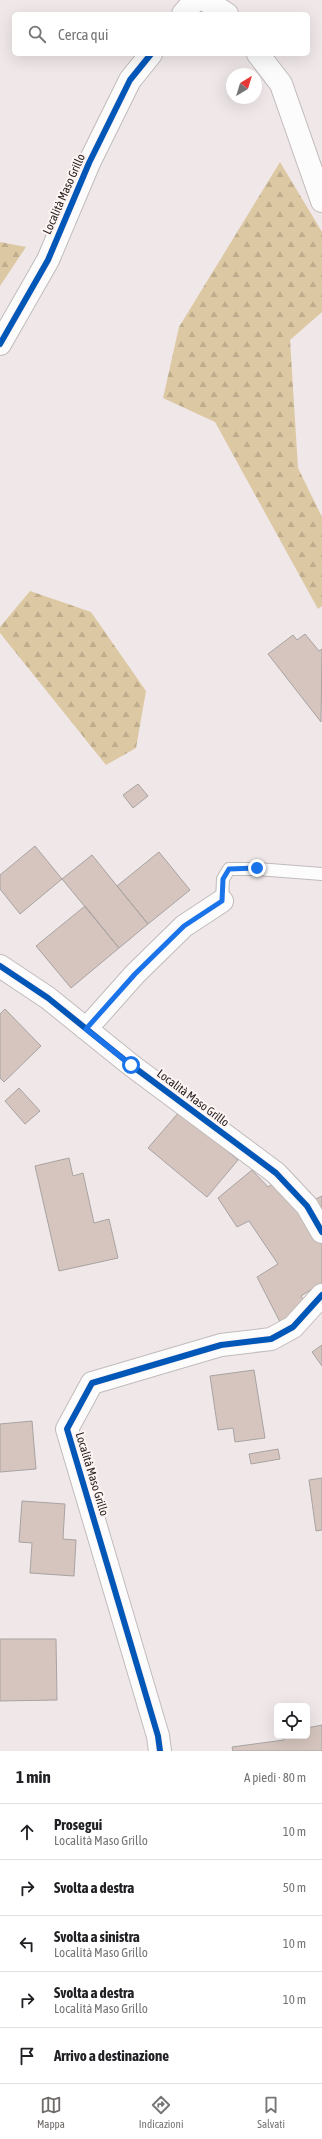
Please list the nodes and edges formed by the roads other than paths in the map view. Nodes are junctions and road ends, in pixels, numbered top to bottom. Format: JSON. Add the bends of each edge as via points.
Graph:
{"nodes":[{"id":1,"x":195,"y":0,"type":"edge"},
{"id":2,"x":205,"y":0,"type":"edge"},
{"id":3,"x":185,"y":12,"type":"edge"},
{"id":4,"x":224,"y":12,"type":"edge"},
{"id":5,"x":149,"y":56,"type":"edge"},
{"id":6,"x":260,"y":56,"type":"edge"},
{"id":7,"x":322,"y":201,"type":"edge"},
{"id":8,"x":0,"y":344,"type":"edge"},
{"id":9,"x":322,"y":874,"type":"edge"},
{"id":10,"x":222,"y":901,"type":"joint"},
{"id":11,"x":0,"y":966,"type":"edge"},
{"id":12,"x":86,"y":1029,"type":"junction"},
{"id":13,"x":322,"y":1232,"type":"edge"},
{"id":14,"x":322,"y":1294,"type":"edge"},
{"id":15,"x":160,"y":1751,"type":"edge"}],
"edges":[{"from":1,"to":3,"type":"street"},
{"from":2,"to":4,"type":"street"},
{"from":5,"to":8,"type":"street","name":"Località Maso Grillo","via":[[130,80],[89,163],[48,260]]},
{"from":6,"to":7,"type":"street","via":[[281,84]]},
{"from":9,"to":10,"type":"lane","via":[[257,868],[229,869],[223,879]]},
{"from":10,"to":12,"type":"street","via":[[184,926],[135,974]]},
{"from":11,"to":12,"type":"street","name":"Località Maso Grillo","via":[[48,998]]},
{"from":12,"to":13,"type":"street","name":"Località Maso Grillo","via":[[276,1173],[307,1206]]},
{"from":14,"to":15,"type":"street","name":"Località Maso Grillo","via":[[293,1327],[271,1339],[221,1345],[92,1383],[67,1429],[158,1736]]}]}
